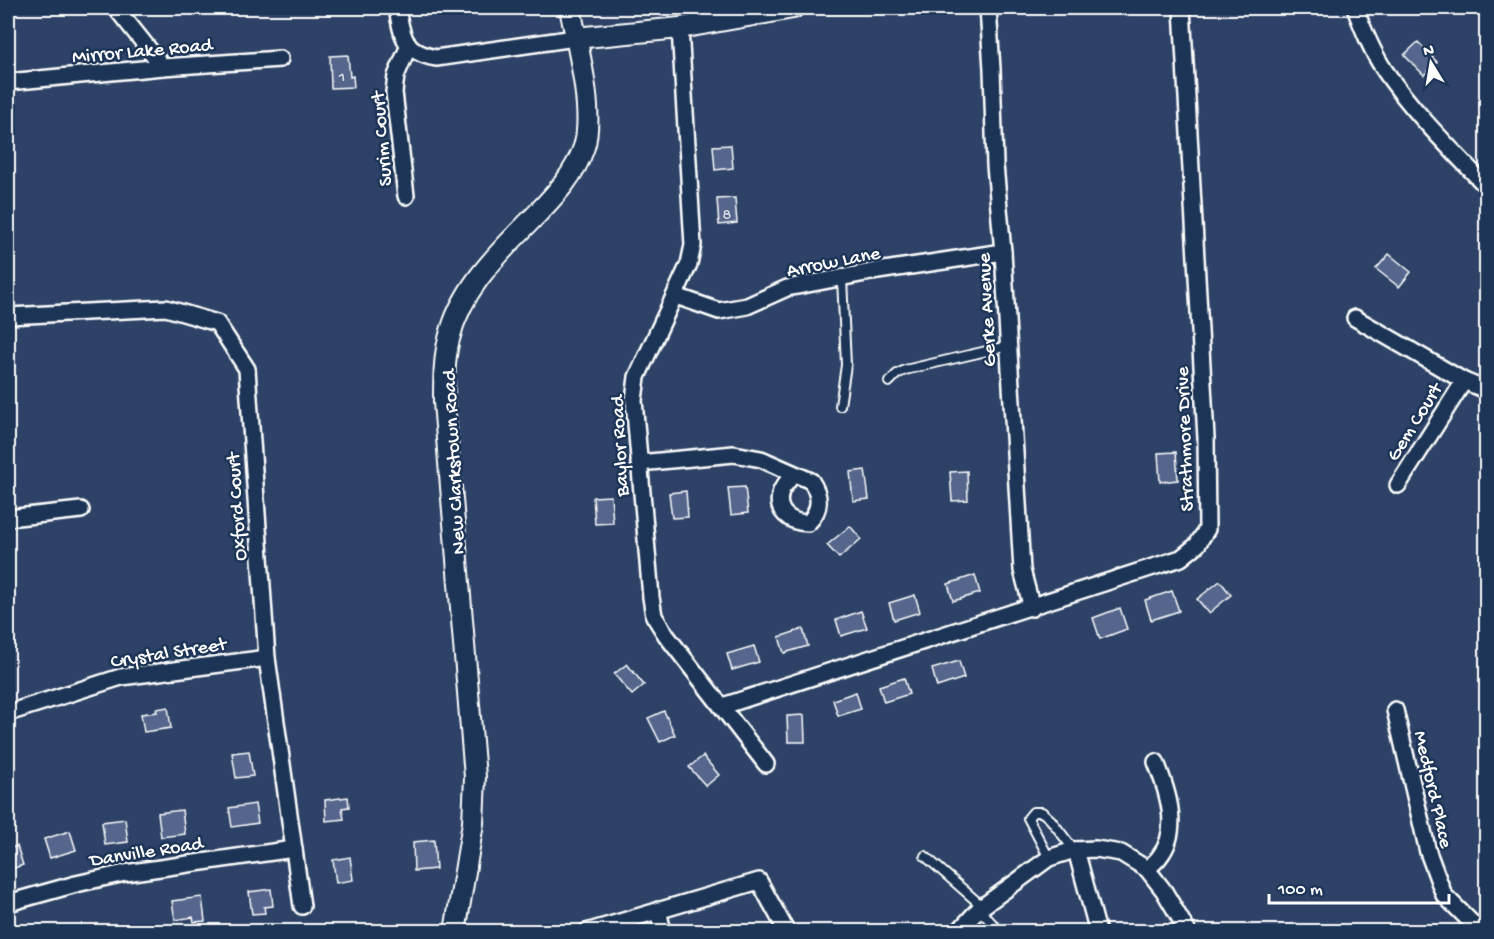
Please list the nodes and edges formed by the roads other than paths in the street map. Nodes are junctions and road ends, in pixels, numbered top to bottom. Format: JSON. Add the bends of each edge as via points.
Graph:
{"nodes":[{"id":1,"x":116,"y":8,"type":"edge"},
{"id":2,"x":397,"y":8,"type":"edge"},
{"id":3,"x":570,"y":8,"type":"edge"},
{"id":4,"x":792,"y":8,"type":"edge"},
{"id":5,"x":988,"y":8,"type":"edge"},
{"id":6,"x":1182,"y":8,"type":"edge"},
{"id":7,"x":1354,"y":8,"type":"edge"},
{"id":8,"x":680,"y":28,"type":"junction"},
{"id":9,"x":575,"y":38,"type":"junction"},
{"id":10,"x":408,"y":45,"type":"junction"},
{"id":11,"x":280,"y":59,"type":"dead end"},
{"id":12,"x":164,"y":67,"type":"junction"},
{"id":13,"x":8,"y":82,"type":"edge"},
{"id":14,"x":1486,"y":186,"type":"edge"},
{"id":15,"x":406,"y":196,"type":"dead end"},
{"id":16,"x":1003,"y":252,"type":"junction"},
{"id":17,"x":842,"y":278,"type":"junction"},
{"id":18,"x":676,"y":296,"type":"junction"},
{"id":19,"x":8,"y":316,"type":"edge"},
{"id":20,"x":1355,"y":318,"type":"dead end"},
{"id":21,"x":1008,"y":346,"type":"junction"},
{"id":22,"x":1464,"y":381,"type":"junction"},
{"id":23,"x":889,"y":382,"type":"dead end"},
{"id":24,"x":1486,"y":390,"type":"edge"},
{"id":25,"x":840,"y":406,"type":"dead end"},
{"id":26,"x":639,"y":463,"type":"junction"},
{"id":27,"x":793,"y":475,"type":"dead end"},
{"id":28,"x":1398,"y":485,"type":"dead end"},
{"id":29,"x":81,"y":510,"type":"dead end"},
{"id":30,"x":8,"y":518,"type":"edge"},
{"id":31,"x":1032,"y":608,"type":"junction"},
{"id":32,"x":267,"y":658,"type":"junction"},
{"id":33,"x":723,"y":706,"type":"junction"},
{"id":34,"x":1395,"y":710,"type":"dead end"},
{"id":35,"x":8,"y":713,"type":"edge"},
{"id":36,"x":1156,"y":762,"type":"dead end"},
{"id":37,"x":766,"y":764,"type":"dead end"},
{"id":38,"x":294,"y":849,"type":"junction"},
{"id":39,"x":1075,"y":850,"type":"junction"},
{"id":40,"x":925,"y":856,"type":"dead end"},
{"id":41,"x":1049,"y":858,"type":"junction"},
{"id":42,"x":1147,"y":869,"type":"junction"},
{"id":43,"x":8,"y":903,"type":"edge"},
{"id":44,"x":302,"y":906,"type":"dead end"},
{"id":45,"x":980,"y":907,"type":"junction"},
{"id":46,"x":658,"y":910,"type":"junction"},
{"id":47,"x":454,"y":932,"type":"edge"},
{"id":48,"x":586,"y":932,"type":"edge"},
{"id":49,"x":663,"y":932,"type":"edge"},
{"id":50,"x":787,"y":932,"type":"edge"},
{"id":51,"x":958,"y":932,"type":"edge"},
{"id":52,"x":1000,"y":932,"type":"edge"},
{"id":53,"x":1098,"y":932,"type":"edge"},
{"id":54,"x":1188,"y":932,"type":"edge"},
{"id":55,"x":1481,"y":932,"type":"edge"}],
"edges":[{"from":1,"to":12,"type":"street"},
{"from":2,"to":10,"type":"street"},
{"from":3,"to":9,"type":"street","name":"New Clarkstown Road"},
{"from":4,"to":8,"type":"street"},
{"from":5,"to":16,"type":"street","name":"Gerke Avenue"},
{"from":6,"to":31,"type":"street","name":"Strathmore Drive","via":[[1206,438],[1207,529],[1197,545],[1181,558]]},
{"from":7,"to":14,"type":"street","via":[[1384,70],[1434,132]]},
{"from":8,"to":9,"type":"street"},
{"from":8,"to":18,"type":"street","name":"Baylor Road","via":[[693,245]]},
{"from":9,"to":10,"type":"street","via":[[436,57],[418,54]]},
{"from":9,"to":47,"type":"street","name":"New Clarkstown Road","via":[[587,117],[585,146],[574,171],[556,195],[475,281],[449,338],[444,369],[475,777],[473,823]]},
{"from":10,"to":15,"type":"street","name":"Surim Court","via":[[394,92]]},
{"from":11,"to":12,"type":"street","name":"Mirror Lake Road"},
{"from":12,"to":13,"type":"street","name":"Mirror Lake Road"},
{"from":16,"to":17,"type":"street","name":"Arrow Lane"},
{"from":16,"to":21,"type":"street","name":"Gerke Avenue"},
{"from":17,"to":18,"type":"street","name":"Arrow Lane","via":[[787,288],[747,306],[719,311]]},
{"from":17,"to":25,"type":"lane","via":[[846,365]]},
{"from":18,"to":26,"type":"street","name":"Baylor Road","via":[[637,377],[634,400]]},
{"from":19,"to":32,"type":"street","name":"Oxford Court","via":[[166,308],[217,323],[247,369]]},
{"from":20,"to":22,"type":"street"},
{"from":21,"to":23,"type":"lane","via":[[905,370]]},
{"from":21,"to":31,"type":"street","name":"Gerke Avenue","via":[[1022,570]]},
{"from":22,"to":24,"type":"street"},
{"from":22,"to":28,"type":"street","name":"Gem Court"},
{"from":26,"to":27,"type":"street","via":[[734,454],[762,459]]},
{"from":26,"to":33,"type":"street","name":"Baylor Road","via":[[654,616]]},
{"from":29,"to":30,"type":"street"},
{"from":31,"to":33,"type":"street","name":"Strathmore Drive"},
{"from":32,"to":35,"type":"street","name":"Crystal Street","via":[[121,677]]},
{"from":32,"to":38,"type":"street","name":"Oxford Court"},
{"from":33,"to":37,"type":"street","name":"Baylor Road"},
{"from":34,"to":55,"type":"street","name":"Medford Place","via":[[1428,852],[1444,895]]},
{"from":36,"to":42,"type":"street","via":[[1171,808],[1170,833],[1161,856]]},
{"from":38,"to":43,"type":"street","name":"Danville Road","via":[[125,873]]},
{"from":38,"to":44,"type":"street","name":"Oxford Court"},
{"from":39,"to":41,"type":"street"},
{"from":39,"to":41,"type":"lane","via":[[1051,820],[1042,812],[1033,812],[1028,818]]},
{"from":39,"to":42,"type":"street","via":[[1121,853]]},
{"from":39,"to":53,"type":"street"},
{"from":40,"to":45,"type":"lane"},
{"from":41,"to":45,"type":"street"},
{"from":42,"to":54,"type":"street"},
{"from":45,"to":51,"type":"street"},
{"from":45,"to":52,"type":"lane"},
{"from":46,"to":48,"type":"street"},
{"from":46,"to":49,"type":"street"},
{"from":46,"to":50,"type":"street","via":[[759,881]]}]}
